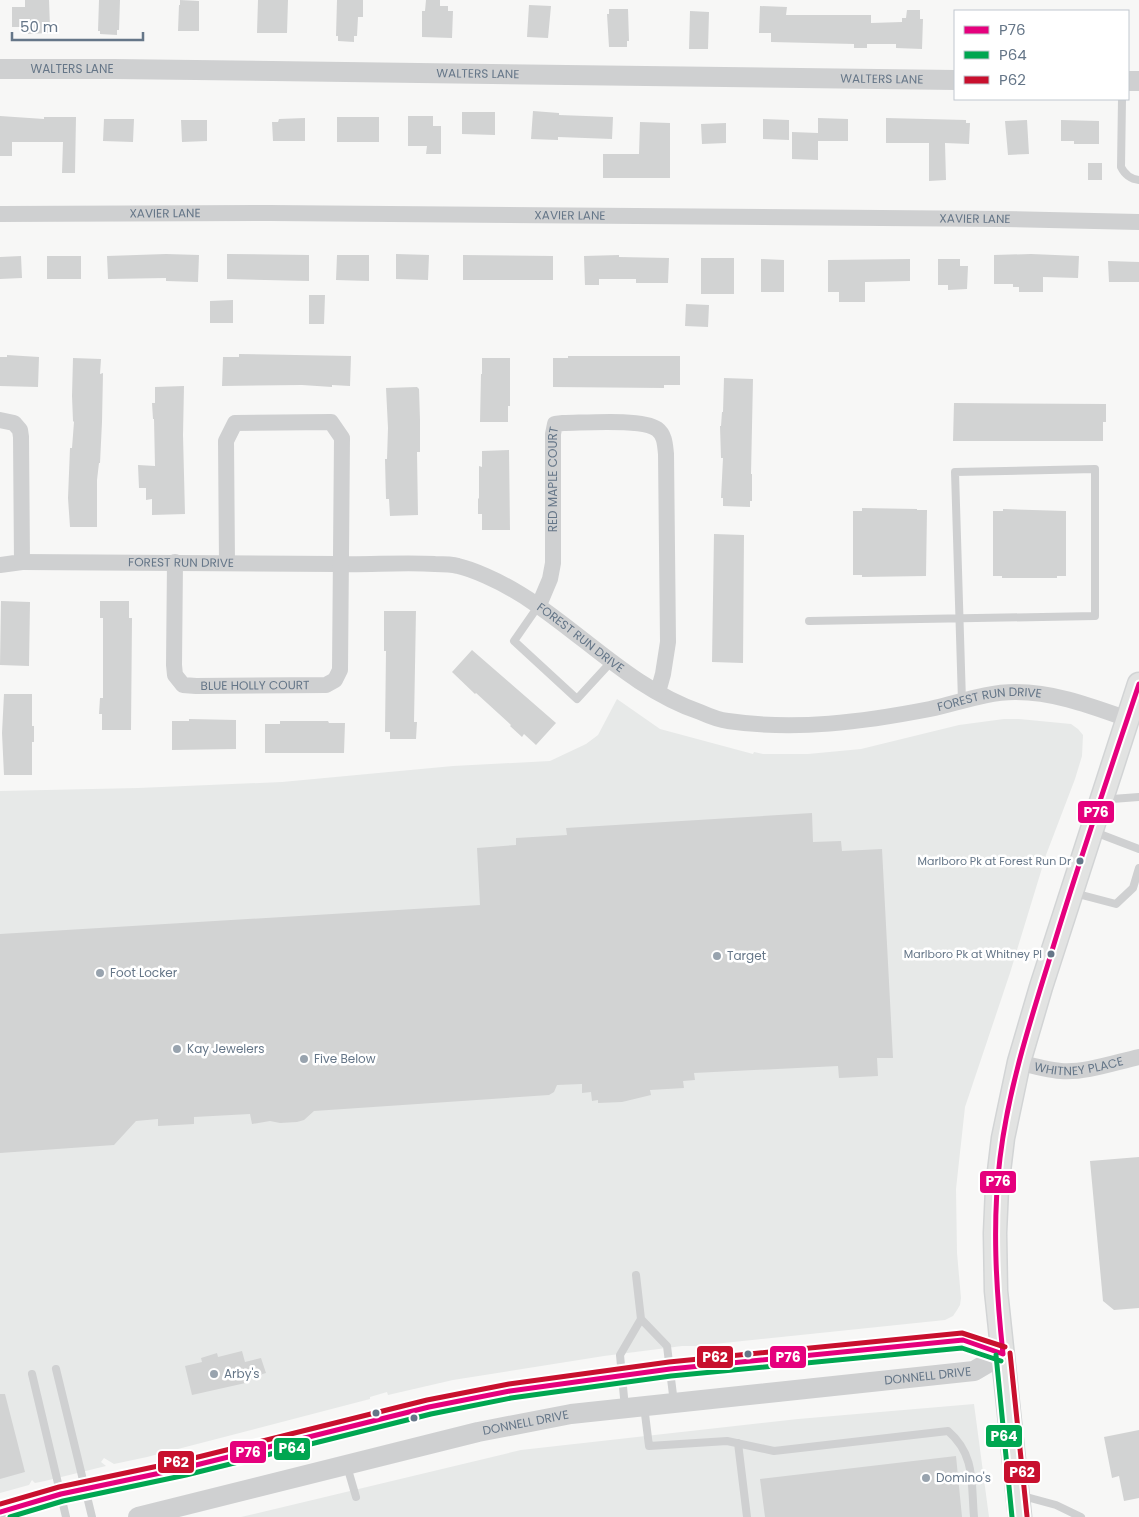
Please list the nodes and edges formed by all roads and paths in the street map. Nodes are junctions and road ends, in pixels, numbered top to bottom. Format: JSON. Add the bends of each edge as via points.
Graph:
{"nodes":[{"id":1,"x":0,"y":69,"type":"edge"},
{"id":2,"x":954,"y":80,"type":"edge"},
{"id":3,"x":1122,"y":100,"type":"edge"},
{"id":4,"x":1139,"y":180,"type":"edge"},
{"id":5,"x":0,"y":214,"type":"edge"},
{"id":6,"x":1139,"y":222,"type":"edge"},
{"id":7,"x":0,"y":420,"type":"edge"},
{"id":8,"x":22,"y":562,"type":"junction"},
{"id":9,"x":175,"y":562,"type":"junction"},
{"id":10,"x":227,"y":562,"type":"junction"},
{"id":11,"x":340,"y":564,"type":"junction"},
{"id":12,"x":0,"y":565,"type":"edge"},
{"id":13,"x":539,"y":605,"type":"junction"},
{"id":14,"x":960,"y":620,"type":"junction"},
{"id":15,"x":809,"y":622,"type":"dead end"},
{"id":16,"x":611,"y":662,"type":"junction"},
{"id":17,"x":1139,"y":684,"type":"edge"},
{"id":18,"x":658,"y":692,"type":"junction"},
{"id":19,"x":962,"y":700,"type":"junction"},
{"id":20,"x":1128,"y":719,"type":"junction"},
{"id":21,"x":1102,"y":796,"type":"junction"},
{"id":22,"x":1139,"y":797,"type":"edge"},
{"id":23,"x":1090,"y":831,"type":"junction"},
{"id":24,"x":1139,"y":849,"type":"edge"},
{"id":25,"x":1139,"y":868,"type":"edge"},
{"id":26,"x":1070,"y":892,"type":"junction"},
{"id":27,"x":1139,"y":1057,"type":"edge"},
{"id":28,"x":1019,"y":1062,"type":"junction"},
{"id":29,"x":636,"y":1275,"type":"dead end"},
{"id":30,"x":641,"y":1319,"type":"junction"},
{"id":31,"x":1003,"y":1354,"type":"junction"},
{"id":32,"x":56,"y":1368,"type":"dead end"},
{"id":33,"x":670,"y":1369,"type":"junction"},
{"id":34,"x":32,"y":1374,"type":"dead end"},
{"id":35,"x":622,"y":1375,"type":"junction"},
{"id":36,"x":674,"y":1403,"type":"junction"},
{"id":37,"x":635,"y":1407,"type":"junction"},
{"id":38,"x":738,"y":1443,"type":"junction"},
{"id":39,"x":347,"y":1466,"type":"junction"},
{"id":40,"x":85,"y":1489,"type":"junction"},
{"id":41,"x":61,"y":1494,"type":"junction"},
{"id":42,"x":1017,"y":1495,"type":"junction"},
{"id":43,"x":356,"y":1497,"type":"dead end"},
{"id":44,"x":0,"y":1512,"type":"edge"},
{"id":45,"x":66,"y":1517,"type":"edge"},
{"id":46,"x":92,"y":1517,"type":"edge"},
{"id":47,"x":138,"y":1517,"type":"edge"},
{"id":48,"x":747,"y":1517,"type":"edge"},
{"id":49,"x":974,"y":1517,"type":"edge"},
{"id":50,"x":1020,"y":1517,"type":"edge"},
{"id":51,"x":1081,"y":1517,"type":"edge"}],
"edges":[{"from":1,"to":2,"type":"street","name":"WALTERS LANE"},
{"from":3,"to":4,"type":"lane","via":[[1121,167],[1125,175]]},
{"from":5,"to":6,"type":"street","name":"XAVIER LANE","via":[[270,213]]},
{"from":7,"to":8,"type":"street","via":[[14,423],[20,430]]},
{"from":8,"to":9,"type":"street","name":"FOREST RUN DRIVE"},
{"from":8,"to":12,"type":"street","name":"FOREST RUN DRIVE"},
{"from":9,"to":10,"type":"street","name":"FOREST RUN DRIVE"},
{"from":9,"to":11,"type":"street","name":"BLUE HOLLY COURT","via":[[175,675],[183,685],[196,686],[326,685],[335,680],[340,670]]},
{"from":10,"to":11,"type":"street","name":"FOREST RUN DRIVE"},
{"from":10,"to":11,"type":"street","name":"BLUE HOLLY COURT","via":[[226,441],[235,423],[331,422],[342,438]]},
{"from":11,"to":13,"type":"street","name":"FOREST RUN DRIVE","via":[[457,565]]},
{"from":13,"to":16,"type":"street","name":"FOREST RUN DRIVE"},
{"from":13,"to":16,"type":"lane","name":"RED MAPLE COURT","via":[[514,641],[577,699]]},
{"from":13,"to":18,"type":"street","name":"RED MAPLE COURT","via":[[553,563],[552,434],[556,424],[645,423],[658,430],[664,439],[666,454],[668,642]]},
{"from":14,"to":14,"type":"lane","via":[[955,472],[1095,469],[1094,616]]},
{"from":14,"to":15,"type":"lane"},
{"from":14,"to":19,"type":"lane"},
{"from":16,"to":18,"type":"street","name":"FOREST RUN DRIVE"},
{"from":17,"to":20,"type":"main road"},
{"from":18,"to":19,"type":"street","name":"FOREST RUN DRIVE","via":[[678,705],[725,721],[788,726],[876,719]]},
{"from":19,"to":20,"type":"street","name":"FOREST RUN DRIVE","via":[[1013,692],[1052,695]]},
{"from":20,"to":21,"type":"main road"},
{"from":21,"to":22,"type":"lane","via":[[1112,799]]},
{"from":21,"to":23,"type":"main road"},
{"from":23,"to":24,"type":"lane"},
{"from":23,"to":26,"type":"main road"},
{"from":25,"to":26,"type":"lane","via":[[1133,888],[1116,904]]},
{"from":26,"to":28,"type":"main road"},
{"from":27,"to":28,"type":"street","name":"WHITNEY PLACE","via":[[1063,1072]]},
{"from":28,"to":31,"type":"main road","via":[[1009,1101],[997,1188],[996,1291]]},
{"from":29,"to":30,"type":"lane"},
{"from":30,"to":33,"type":"lane","via":[[667,1346]]},
{"from":30,"to":35,"type":"lane","via":[[620,1355]]},
{"from":31,"to":33,"type":"street","via":[[963,1340]]},
{"from":31,"to":36,"type":"street","name":"DONNELL DRIVE","via":[[974,1371]]},
{"from":31,"to":42,"type":"main road"},
{"from":32,"to":40,"type":"lane"},
{"from":33,"to":35,"type":"street"},
{"from":33,"to":36,"type":"lane"},
{"from":34,"to":41,"type":"lane"},
{"from":35,"to":37,"type":"lane"},
{"from":35,"to":40,"type":"street","via":[[510,1391],[429,1407],[184,1468]]},
{"from":36,"to":37,"type":"street","name":"DONNELL DRIVE"},
{"from":37,"to":38,"type":"lane","via":[[649,1446]]},
{"from":37,"to":39,"type":"street","name":"DONNELL DRIVE","via":[[571,1414],[478,1432]]},
{"from":38,"to":48,"type":"lane"},
{"from":38,"to":49,"type":"lane","via":[[774,1452],[948,1432],[968,1456]]},
{"from":39,"to":43,"type":"lane"},
{"from":39,"to":47,"type":"street","name":"DONNELL DRIVE"},
{"from":40,"to":41,"type":"street"},
{"from":40,"to":46,"type":"lane"},
{"from":41,"to":44,"type":"street"},
{"from":41,"to":45,"type":"lane"},
{"from":42,"to":50,"type":"main road"},
{"from":42,"to":51,"type":"lane","via":[[1056,1505]]}]}
